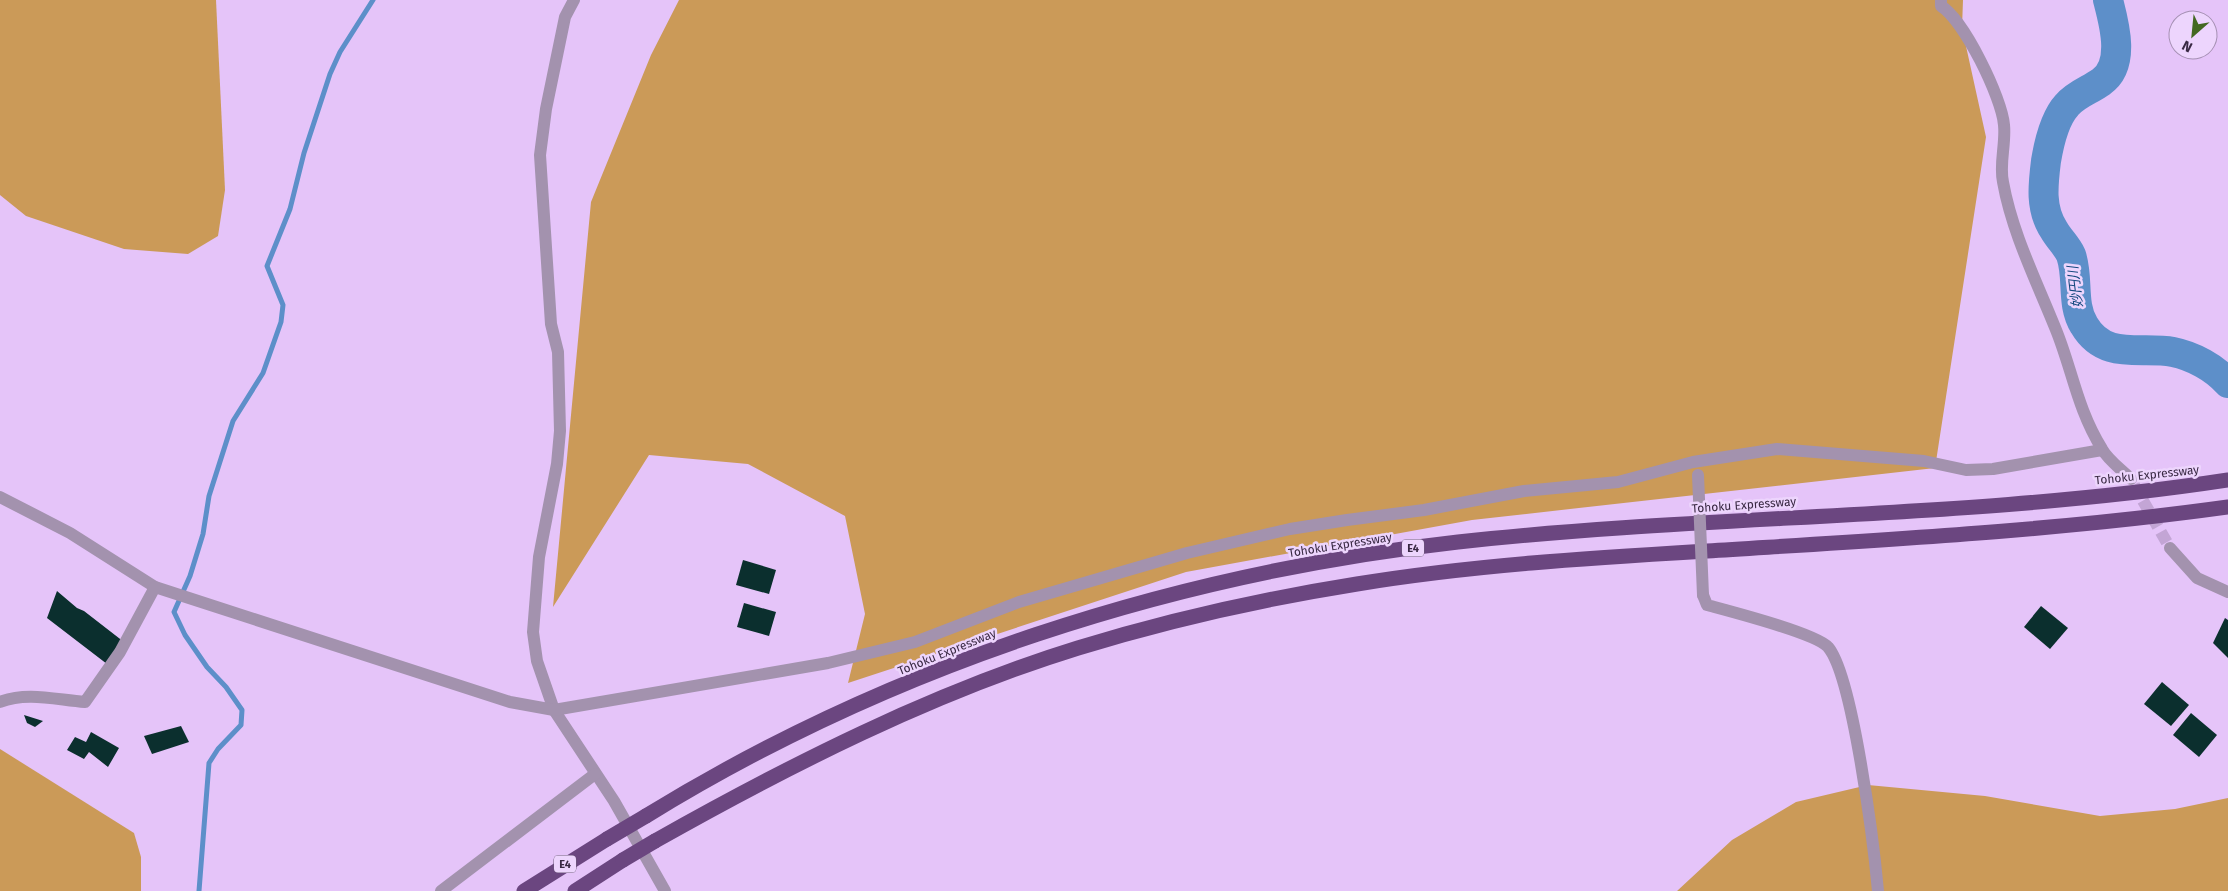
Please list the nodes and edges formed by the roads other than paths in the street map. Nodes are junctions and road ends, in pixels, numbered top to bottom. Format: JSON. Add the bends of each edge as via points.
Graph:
{"nodes":[{"id":1,"x":574,"y":0,"type":"edge"},
{"id":2,"x":1941,"y":0,"type":"edge"},
{"id":3,"x":2102,"y":450,"type":"junction"},
{"id":4,"x":1693,"y":462,"type":"junction"},
{"id":5,"x":2131,"y":479,"type":"tunnel mouth"},
{"id":6,"x":2228,"y":480,"type":"edge"},
{"id":7,"x":0,"y":497,"type":"edge"},
{"id":8,"x":2228,"y":507,"type":"edge"},
{"id":9,"x":2170,"y":548,"type":"tunnel mouth"},
{"id":10,"x":161,"y":589,"type":"junction"},
{"id":11,"x":2228,"y":592,"type":"edge"},
{"id":12,"x":0,"y":702,"type":"edge"},
{"id":13,"x":554,"y":710,"type":"junction"},
{"id":14,"x":595,"y":774,"type":"junction"},
{"id":15,"x":442,"y":891,"type":"edge"},
{"id":16,"x":524,"y":891,"type":"edge"},
{"id":17,"x":575,"y":891,"type":"edge"},
{"id":18,"x":665,"y":891,"type":"edge"},
{"id":19,"x":1878,"y":891,"type":"edge"}],
"edges":[{"from":1,"to":13,"type":"street","via":[[565,17],[540,155],[550,324],[558,352],[560,431],[539,557],[533,632],[537,661]]},
{"from":2,"to":3,"type":"street","via":[[1942,6],[1964,28],[1999,104],[2004,125],[2002,180],[2012,215],[2055,327],[2078,402]]},
{"from":3,"to":4,"type":"street","via":[[1993,469],[1966,470],[1924,461],[1777,449]]},
{"from":3,"to":5,"type":"street"},
{"from":4,"to":13,"type":"street","via":[[1618,482],[1524,491],[1424,510],[1290,529],[1187,553],[1018,602],[915,642],[828,663]]},
{"from":4,"to":19,"type":"street","bridge":true,"via":[[1698,475],[1703,595],[1707,605],[1802,633],[1827,646],[1837,665],[1852,714]]},
{"from":6,"to":16,"type":"highway","name":"Tohoku Expressway","number":"E4","bridge":true,"via":[[2035,502],[1593,530],[1457,542],[1243,577],[1104,612],[1012,642],[924,676],[775,744],[687,790]]},
{"from":7,"to":10,"type":"street","via":[[70,533]]},
{"from":8,"to":17,"type":"highway","number":"E4","bridge":true,"via":[[2010,531],[1532,562],[1354,584],[1172,622],[1077,648],[890,720],[816,755],[655,841]]},
{"from":9,"to":11,"type":"street","via":[[2198,578]]},
{"from":10,"to":12,"type":"street","via":[[86,702],[35,696],[13,697]]},
{"from":10,"to":13,"type":"street","via":[[510,702]]},
{"from":13,"to":14,"type":"street"},
{"from":14,"to":15,"type":"street"},
{"from":14,"to":18,"type":"street"}]}
